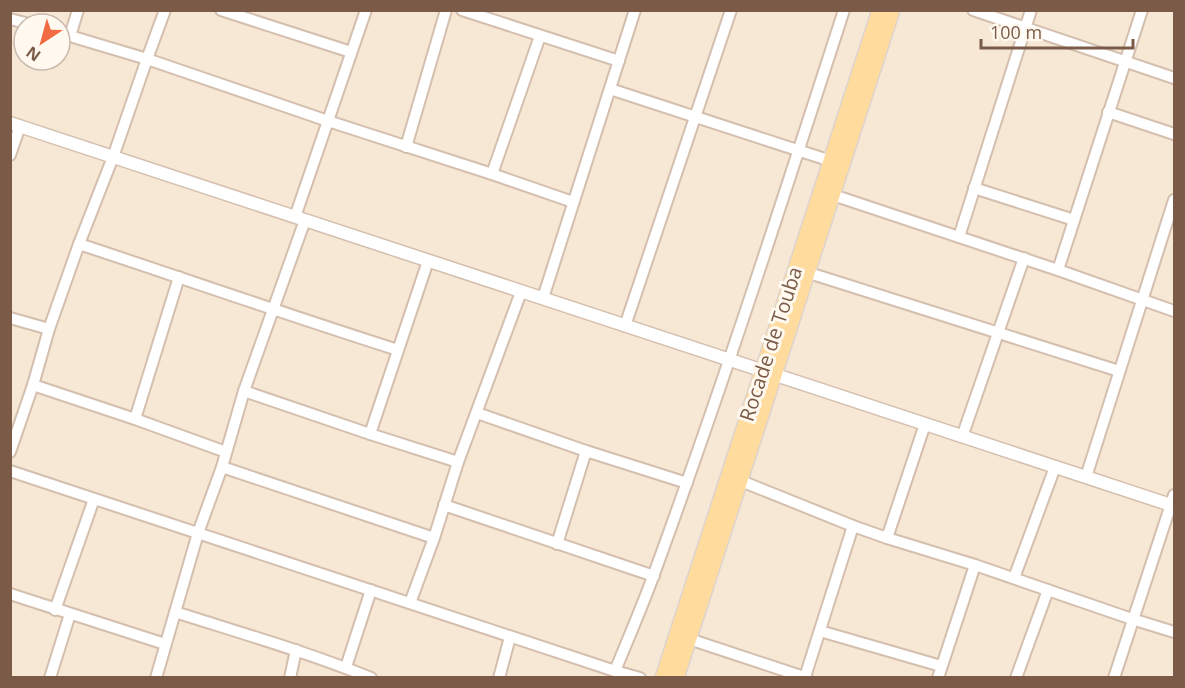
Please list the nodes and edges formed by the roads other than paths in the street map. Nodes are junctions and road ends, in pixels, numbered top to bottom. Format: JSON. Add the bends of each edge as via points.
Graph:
{"nodes":[{"id":1,"x":165,"y":10,"type":"edge"},
{"id":2,"x":221,"y":10,"type":"edge"},
{"id":3,"x":366,"y":10,"type":"edge"},
{"id":4,"x":446,"y":10,"type":"edge"},
{"id":5,"x":462,"y":10,"type":"edge"},
{"id":6,"x":635,"y":10,"type":"edge"},
{"id":7,"x":731,"y":10,"type":"edge"},
{"id":8,"x":844,"y":10,"type":"edge"},
{"id":9,"x":880,"y":10,"type":"edge"},
{"id":10,"x":892,"y":10,"type":"edge"},
{"id":11,"x":974,"y":10,"type":"edge"},
{"id":12,"x":1031,"y":10,"type":"edge"},
{"id":13,"x":1142,"y":10,"type":"edge"},
{"id":14,"x":256,"y":16,"type":"edge"},
{"id":15,"x":1026,"y":27,"type":"junction"},
{"id":16,"x":540,"y":36,"type":"junction"},
{"id":17,"x":72,"y":37,"type":"edge"},
{"id":18,"x":351,"y":52,"type":"junction"},
{"id":19,"x":147,"y":59,"type":"junction"},
{"id":20,"x":619,"y":61,"type":"junction"},
{"id":21,"x":1125,"y":62,"type":"junction"},
{"id":22,"x":1174,"y":78,"type":"edge"},
{"id":23,"x":610,"y":89,"type":"junction"},
{"id":24,"x":1108,"y":112,"type":"junction"},
{"id":25,"x":696,"y":116,"type":"junction"},
{"id":26,"x":328,"y":121,"type":"junction"},
{"id":27,"x":15,"y":125,"type":"edge"},
{"id":28,"x":1174,"y":134,"type":"edge"},
{"id":29,"x":406,"y":147,"type":"junction"},
{"id":30,"x":799,"y":150,"type":"junction"},
{"id":31,"x":10,"y":155,"type":"edge"},
{"id":32,"x":113,"y":157,"type":"junction"},
{"id":33,"x":831,"y":161,"type":"junction"},
{"id":34,"x":492,"y":174,"type":"junction"},
{"id":35,"x":974,"y":188,"type":"junction"},
{"id":36,"x":833,"y":195,"type":"junction"},
{"id":37,"x":1174,"y":200,"type":"edge"},
{"id":38,"x":573,"y":202,"type":"junction"},
{"id":39,"x":300,"y":218,"type":"junction"},
{"id":40,"x":1074,"y":220,"type":"junction"},
{"id":41,"x":959,"y":237,"type":"junction"},
{"id":42,"x":79,"y":244,"type":"junction"},
{"id":43,"x":1024,"y":258,"type":"junction"},
{"id":44,"x":428,"y":261,"type":"junction"},
{"id":45,"x":1058,"y":270,"type":"junction"},
{"id":46,"x":806,"y":272,"type":"junction"},
{"id":47,"x":179,"y":277,"type":"junction"},
{"id":48,"x":521,"y":292,"type":"junction"},
{"id":49,"x":543,"y":298,"type":"junction"},
{"id":50,"x":1143,"y":301,"type":"junction"},
{"id":51,"x":272,"y":310,"type":"junction"},
{"id":52,"x":1174,"y":311,"type":"edge"},
{"id":53,"x":10,"y":318,"type":"edge"},
{"id":54,"x":625,"y":326,"type":"junction"},
{"id":55,"x":49,"y":329,"type":"junction"},
{"id":56,"x":998,"y":333,"type":"junction"},
{"id":57,"x":398,"y":350,"type":"junction"},
{"id":58,"x":729,"y":360,"type":"junction"},
{"id":59,"x":1119,"y":371,"type":"junction"},
{"id":60,"x":768,"y":372,"type":"junction"},
{"id":61,"x":33,"y":385,"type":"junction"},
{"id":62,"x":244,"y":391,"type":"junction"},
{"id":63,"x":477,"y":412,"type":"junction"},
{"id":64,"x":135,"y":419,"type":"junction"},
{"id":65,"x":925,"y":424,"type":"junction"},
{"id":66,"x":370,"y":434,"type":"junction"},
{"id":67,"x":962,"y":437,"type":"junction"},
{"id":68,"x":586,"y":451,"type":"junction"},
{"id":69,"x":10,"y":452,"type":"edge"},
{"id":70,"x":226,"y":452,"type":"junction"},
{"id":71,"x":458,"y":462,"type":"junction"},
{"id":72,"x":222,"y":467,"type":"junction"},
{"id":73,"x":1055,"y":467,"type":"junction"},
{"id":74,"x":10,"y":471,"type":"edge"},
{"id":75,"x":1086,"y":477,"type":"junction"},
{"id":76,"x":733,"y":478,"type":"junction"},
{"id":77,"x":687,"y":483,"type":"junction"},
{"id":78,"x":94,"y":499,"type":"junction"},
{"id":79,"x":1173,"y":502,"type":"edge"},
{"id":80,"x":444,"y":505,"type":"junction"},
{"id":81,"x":853,"y":526,"type":"junction"},
{"id":82,"x":198,"y":533,"type":"junction"},
{"id":83,"x":434,"y":538,"type":"junction"},
{"id":84,"x":886,"y":538,"type":"junction"},
{"id":85,"x":557,"y":543,"type":"junction"},
{"id":86,"x":975,"y":565,"type":"junction"},
{"id":87,"x":654,"y":576,"type":"junction"},
{"id":88,"x":1014,"y":578,"type":"junction"},
{"id":89,"x":371,"y":590,"type":"junction"},
{"id":90,"x":1048,"y":590,"type":"junction"},
{"id":91,"x":10,"y":594,"type":"edge"},
{"id":92,"x":410,"y":603,"type":"junction"},
{"id":93,"x":55,"y":610,"type":"junction"},
{"id":94,"x":175,"y":612,"type":"junction"},
{"id":95,"x":70,"y":614,"type":"junction"},
{"id":96,"x":1132,"y":619,"type":"junction"},
{"id":97,"x":820,"y":631,"type":"junction"},
{"id":98,"x":1174,"y":632,"type":"edge"},
{"id":99,"x":510,"y":637,"type":"junction"},
{"id":100,"x":689,"y":639,"type":"junction"},
{"id":101,"x":165,"y":644,"type":"junction"},
{"id":102,"x":296,"y":650,"type":"junction"},
{"id":103,"x":346,"y":667,"type":"junction"},
{"id":104,"x":615,"y":671,"type":"junction"},
{"id":105,"x":940,"y":672,"type":"edge"},
{"id":106,"x":806,"y":677,"type":"edge"},
{"id":107,"x":50,"y":678,"type":"edge"},
{"id":108,"x":156,"y":678,"type":"edge"},
{"id":109,"x":290,"y":678,"type":"edge"},
{"id":110,"x":371,"y":678,"type":"edge"},
{"id":111,"x":499,"y":678,"type":"edge"},
{"id":112,"x":640,"y":678,"type":"edge"},
{"id":113,"x":663,"y":678,"type":"edge"},
{"id":114,"x":676,"y":678,"type":"edge"},
{"id":115,"x":1016,"y":678,"type":"edge"},
{"id":116,"x":1114,"y":678,"type":"edge"}],
"edges":[{"from":1,"to":19,"type":"street"},
{"from":2,"to":14,"type":"street"},
{"from":3,"to":18,"type":"street"},
{"from":4,"to":29,"type":"street"},
{"from":5,"to":16,"type":"street"},
{"from":6,"to":20,"type":"street"},
{"from":7,"to":25,"type":"street"},
{"from":8,"to":30,"type":"street"},
{"from":9,"to":33,"type":"main road","name":"Rocade de Touba"},
{"from":10,"to":36,"type":"main road","name":"Rocade de Touba"},
{"from":11,"to":15,"type":"street"},
{"from":12,"to":15,"type":"street"},
{"from":13,"to":21,"type":"street"},
{"from":14,"to":18,"type":"street"},
{"from":15,"to":21,"type":"street"},
{"from":15,"to":35,"type":"street"},
{"from":16,"to":20,"type":"street"},
{"from":16,"to":34,"type":"street"},
{"from":17,"to":19,"type":"street"},
{"from":18,"to":26,"type":"street"},
{"from":19,"to":26,"type":"street"},
{"from":19,"to":32,"type":"street"},
{"from":20,"to":23,"type":"street"},
{"from":21,"to":22,"type":"street"},
{"from":21,"to":24,"type":"street"},
{"from":23,"to":25,"type":"street"},
{"from":23,"to":38,"type":"street"},
{"from":24,"to":28,"type":"street"},
{"from":24,"to":40,"type":"street"},
{"from":25,"to":30,"type":"street"},
{"from":25,"to":54,"type":"street"},
{"from":26,"to":29,"type":"street"},
{"from":26,"to":39,"type":"street"},
{"from":27,"to":31,"type":"street"},
{"from":27,"to":32,"type":"street"},
{"from":29,"to":34,"type":"street"},
{"from":30,"to":33,"type":"street"},
{"from":30,"to":58,"type":"street"},
{"from":32,"to":39,"type":"street"},
{"from":32,"to":42,"type":"street"},
{"from":33,"to":60,"type":"main road","name":"Rocade de Touba"},
{"from":34,"to":38,"type":"street"},
{"from":35,"to":40,"type":"street"},
{"from":35,"to":41,"type":"street"},
{"from":36,"to":41,"type":"street"},
{"from":36,"to":46,"type":"main road","name":"Rocade de Touba"},
{"from":37,"to":50,"type":"street"},
{"from":38,"to":49,"type":"street"},
{"from":39,"to":44,"type":"street"},
{"from":39,"to":51,"type":"street"},
{"from":40,"to":45,"type":"street"},
{"from":41,"to":43,"type":"street"},
{"from":42,"to":47,"type":"street"},
{"from":42,"to":55,"type":"street"},
{"from":43,"to":45,"type":"street"},
{"from":43,"to":56,"type":"street"},
{"from":44,"to":48,"type":"street"},
{"from":44,"to":57,"type":"street"},
{"from":45,"to":50,"type":"street"},
{"from":46,"to":56,"type":"street"},
{"from":46,"to":60,"type":"main road","name":"Rocade de Touba"},
{"from":47,"to":51,"type":"street"},
{"from":47,"to":64,"type":"street"},
{"from":48,"to":49,"type":"street"},
{"from":48,"to":63,"type":"street"},
{"from":49,"to":54,"type":"street"},
{"from":50,"to":52,"type":"street"},
{"from":50,"to":59,"type":"street"},
{"from":51,"to":57,"type":"street"},
{"from":51,"to":62,"type":"street"},
{"from":53,"to":55,"type":"street"},
{"from":54,"to":58,"type":"street"},
{"from":55,"to":61,"type":"street"},
{"from":56,"to":59,"type":"street"},
{"from":56,"to":67,"type":"street"},
{"from":57,"to":66,"type":"street"},
{"from":58,"to":60,"type":"street"},
{"from":58,"to":77,"type":"street"},
{"from":59,"to":75,"type":"street"},
{"from":60,"to":65,"type":"street"},
{"from":60,"to":76,"type":"main road","name":"Rocade de Touba"},
{"from":61,"to":64,"type":"street"},
{"from":61,"to":69,"type":"street"},
{"from":62,"to":66,"type":"street"},
{"from":62,"to":70,"type":"street"},
{"from":63,"to":68,"type":"street"},
{"from":63,"to":71,"type":"street"},
{"from":64,"to":70,"type":"street"},
{"from":65,"to":67,"type":"street"},
{"from":65,"to":84,"type":"street"},
{"from":66,"to":71,"type":"street"},
{"from":67,"to":73,"type":"street"},
{"from":68,"to":77,"type":"street"},
{"from":68,"to":85,"type":"street"},
{"from":70,"to":72,"type":"street"},
{"from":71,"to":80,"type":"street"},
{"from":72,"to":82,"type":"street"},
{"from":72,"to":83,"type":"street"},
{"from":73,"to":75,"type":"street"},
{"from":73,"to":88,"type":"street"},
{"from":74,"to":78,"type":"street"},
{"from":75,"to":79,"type":"street"},
{"from":76,"to":81,"type":"street"},
{"from":76,"to":100,"type":"main road","name":"Rocade de Touba"},
{"from":76,"to":113,"type":"main road","name":"Rocade de Touba"},
{"from":77,"to":87,"type":"street"},
{"from":78,"to":82,"type":"street"},
{"from":78,"to":93,"type":"street"},
{"from":79,"to":96,"type":"street"},
{"from":80,"to":83,"type":"street"},
{"from":80,"to":85,"type":"street"},
{"from":81,"to":84,"type":"street"},
{"from":81,"to":97,"type":"street"},
{"from":82,"to":89,"type":"street"},
{"from":82,"to":94,"type":"street"},
{"from":83,"to":92,"type":"street"},
{"from":84,"to":86,"type":"street"},
{"from":85,"to":87,"type":"street"},
{"from":86,"to":88,"type":"street"},
{"from":86,"to":105,"type":"street"},
{"from":87,"to":104,"type":"street"},
{"from":88,"to":90,"type":"street"},
{"from":89,"to":92,"type":"street"},
{"from":89,"to":103,"type":"street"},
{"from":90,"to":96,"type":"street"},
{"from":90,"to":115,"type":"street"},
{"from":91,"to":93,"type":"street"},
{"from":92,"to":99,"type":"street"},
{"from":93,"to":95,"type":"street"},
{"from":94,"to":101,"type":"street"},
{"from":94,"to":102,"type":"street"},
{"from":95,"to":101,"type":"street"},
{"from":95,"to":107,"type":"street"},
{"from":96,"to":98,"type":"street"},
{"from":96,"to":116,"type":"street"},
{"from":97,"to":105,"type":"street"},
{"from":97,"to":106,"type":"street"},
{"from":99,"to":104,"type":"street"},
{"from":99,"to":111,"type":"street"},
{"from":100,"to":106,"type":"street"},
{"from":100,"to":114,"type":"main road","name":"Rocade de Touba"},
{"from":101,"to":108,"type":"street"},
{"from":102,"to":103,"type":"street"},
{"from":102,"to":109,"type":"street"},
{"from":103,"to":110,"type":"street"},
{"from":104,"to":112,"type":"street"}]}
